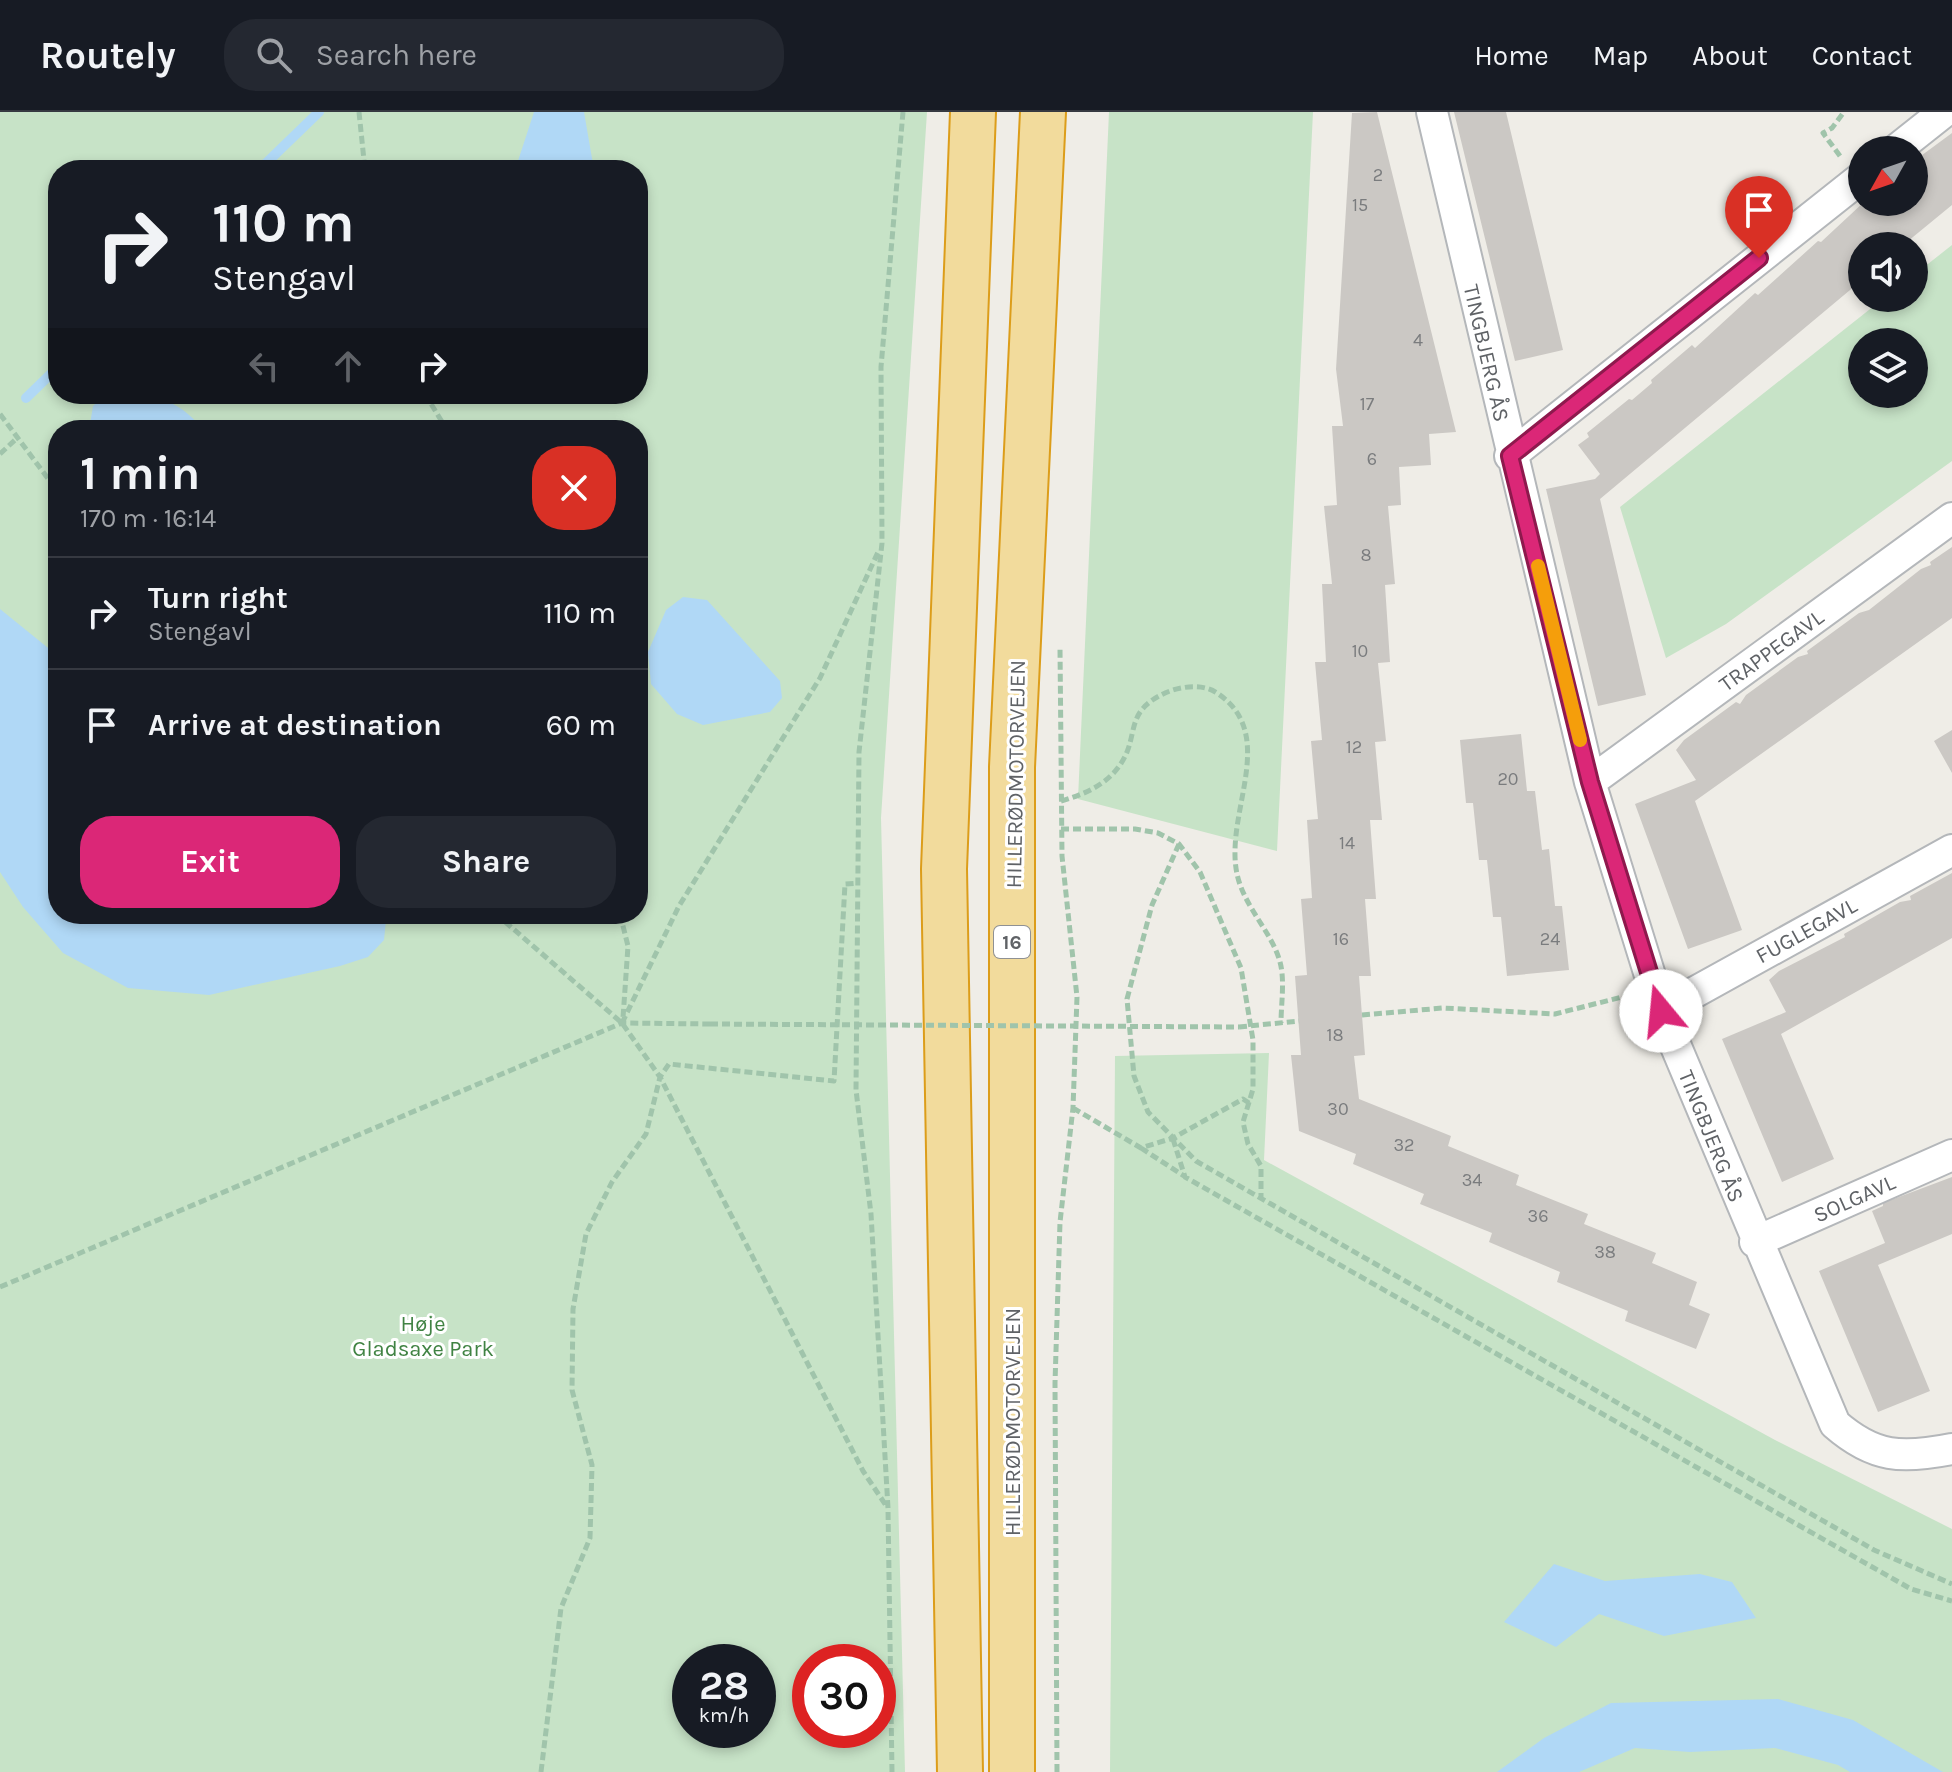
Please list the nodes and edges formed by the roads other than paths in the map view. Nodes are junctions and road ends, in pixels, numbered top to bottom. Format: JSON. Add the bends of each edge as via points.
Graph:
{"nodes":[{"id":1,"x":973,"y":112,"type":"edge"},
{"id":2,"x":1043,"y":112,"type":"edge"},
{"id":3,"x":1432,"y":112,"type":"edge"},
{"id":4,"x":1944,"y":112,"type":"edge"},
{"id":5,"x":1914,"y":136,"type":"edge"},
{"id":6,"x":1848,"y":188,"type":"edge"},
{"id":7,"x":1510,"y":456,"type":"junction"},
{"id":8,"x":1952,"y":518,"type":"edge"},
{"id":9,"x":1590,"y":782,"type":"junction"},
{"id":10,"x":1952,"y":850,"type":"edge"},
{"id":11,"x":1657,"y":999,"type":"junction"},
{"id":12,"x":1952,"y":1155,"type":"edge"},
{"id":13,"x":1755,"y":1242,"type":"junction"},
{"id":14,"x":1952,"y":1449,"type":"edge"},
{"id":15,"x":960,"y":1772,"type":"edge"},
{"id":16,"x":1012,"y":1772,"type":"edge"}],
"edges":[{"from":1,"to":15,"type":"highway","via":[[944,869]]},
{"from":2,"to":16,"type":"highway","name":"HILLERØDMOTORVEJEN","number":"16","via":[[1012,767]]},
{"from":3,"to":7,"type":"street","name":"TINGBJERG ÅS"},
{"from":4,"to":5,"type":"street"},
{"from":6,"to":7,"type":"street"},
{"from":7,"to":9,"type":"street","name":"TINGBJERG ÅS"},
{"from":8,"to":9,"type":"street","name":"TRAPPEGAVL"},
{"from":9,"to":11,"type":"street","name":"TINGBJERG ÅS"},
{"from":10,"to":11,"type":"street","name":"FUGLEGAVL"},
{"from":11,"to":13,"type":"street","name":"TINGBJERG ÅS"},
{"from":12,"to":13,"type":"street","name":"SOLGAVL"},
{"from":13,"to":14,"type":"street","name":"TINGBJERG ÅS","via":[[1835,1424],[1857,1443],[1886,1454],[1918,1456]]}]}
